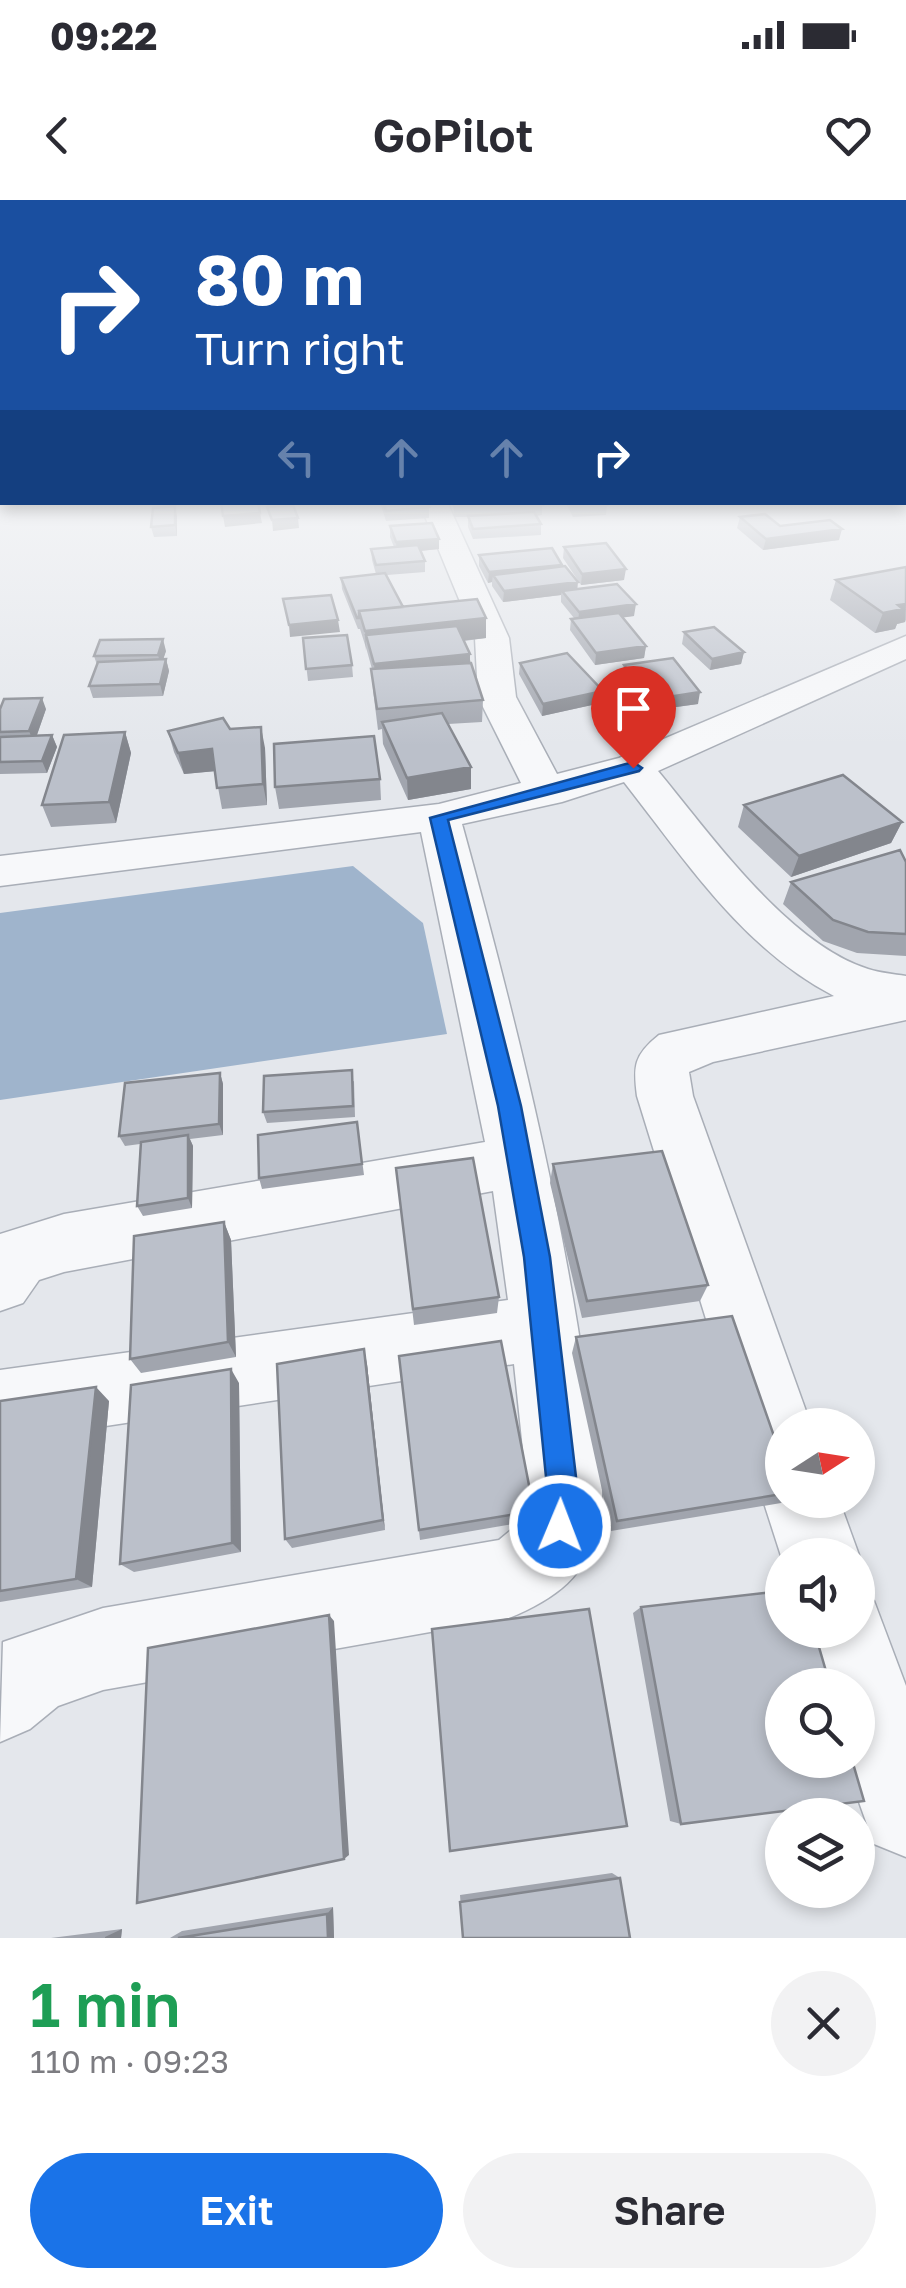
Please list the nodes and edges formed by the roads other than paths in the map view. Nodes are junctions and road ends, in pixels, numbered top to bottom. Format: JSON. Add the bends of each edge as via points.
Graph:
{"nodes":[{"id":1,"x":468,"y":583,"type":"edge"},
{"id":2,"x":906,"y":646,"type":"edge"},
{"id":3,"x":633,"y":768,"type":"junction"},
{"id":4,"x":547,"y":792,"type":"junction"},
{"id":5,"x":439,"y":818,"type":"junction"},
{"id":6,"x":0,"y":872,"type":"edge"},
{"id":7,"x":906,"y":998,"type":"edge"},
{"id":8,"x":520,"y":1161,"type":"junction"},
{"id":9,"x":0,"y":1281,"type":"edge"},
{"id":10,"x":546,"y":1327,"type":"junction"},
{"id":11,"x":0,"y":1406,"type":"edge"},
{"id":12,"x":770,"y":1408,"type":"edge"},
{"id":13,"x":851,"y":1648,"type":"edge"},
{"id":14,"x":0,"y":1699,"type":"edge"},
{"id":15,"x":906,"y":1812,"type":"edge"}],
"edges":[{"from":1,"to":4,"type":"street","via":[[492,638],[497,697]]},
{"from":2,"to":3,"type":"street"},
{"from":3,"to":4,"type":"street"},
{"from":3,"to":7,"type":"street","via":[[788,944],[852,984]]},
{"from":4,"to":5,"type":"street"},
{"from":5,"to":6,"type":"street"},
{"from":5,"to":8,"type":"street"},
{"from":7,"to":12,"type":"street","via":[[713,1040],[678,1050],[660,1065]]},
{"from":8,"to":9,"type":"street","via":[[64,1243],[18,1257]]},
{"from":8,"to":10,"type":"street"},
{"from":10,"to":11,"type":"street"},
{"from":10,"to":14,"type":"street","via":[[561,1477],[560,1526],[544,1558],[509,1578],[103,1649],[33,1672]]},
{"from":13,"to":15,"type":"street"}]}
